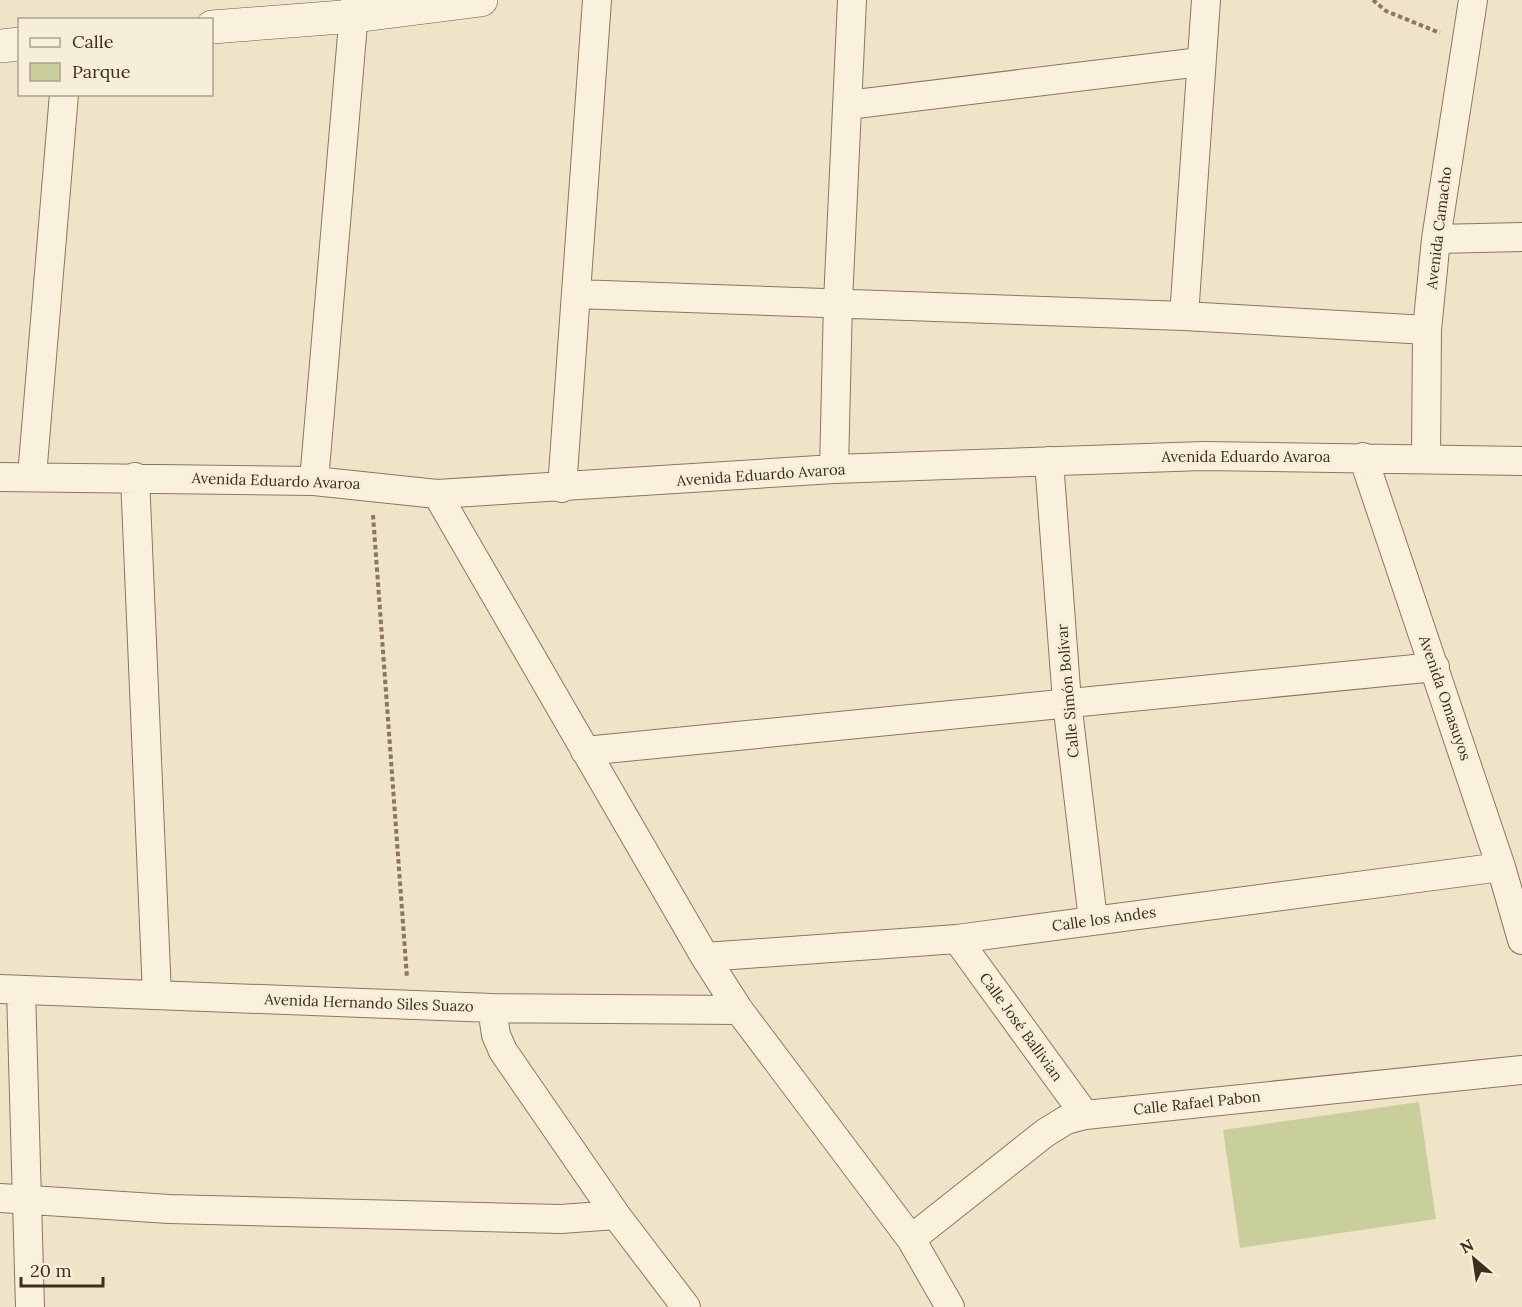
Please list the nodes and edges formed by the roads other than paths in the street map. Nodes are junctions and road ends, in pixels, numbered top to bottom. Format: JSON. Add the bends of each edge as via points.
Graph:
{"nodes":[{"id":1,"x":481,"y":0,"type":"edge"},
{"id":2,"x":597,"y":0,"type":"edge"},
{"id":3,"x":852,"y":0,"type":"edge"},
{"id":4,"x":1206,"y":0,"type":"edge"},
{"id":5,"x":1473,"y":0,"type":"edge"},
{"id":6,"x":355,"y":8,"type":"edge"},
{"id":7,"x":213,"y":27,"type":"edge"},
{"id":8,"x":18,"y":44,"type":"edge"},
{"id":9,"x":0,"y":46,"type":"edge"},
{"id":10,"x":1200,"y":62,"type":"junction"},
{"id":11,"x":64,"y":96,"type":"edge"},
{"id":12,"x":848,"y":105,"type":"junction"},
{"id":13,"x":1522,"y":237,"type":"edge"},
{"id":14,"x":1436,"y":239,"type":"junction"},
{"id":15,"x":576,"y":294,"type":"junction"},
{"id":16,"x":838,"y":302,"type":"junction"},
{"id":17,"x":1184,"y":316,"type":"junction"},
{"id":18,"x":1427,"y":330,"type":"junction"},
{"id":19,"x":1363,"y":457,"type":"junction"},
{"id":20,"x":1426,"y":458,"type":"junction"},
{"id":21,"x":1049,"y":461,"type":"junction"},
{"id":22,"x":1522,"y":461,"type":"edge"},
{"id":23,"x":834,"y":469,"type":"junction"},
{"id":24,"x":32,"y":476,"type":"junction"},
{"id":25,"x":0,"y":477,"type":"edge"},
{"id":26,"x":135,"y":477,"type":"junction"},
{"id":27,"x":314,"y":481,"type":"junction"},
{"id":28,"x":562,"y":488,"type":"junction"},
{"id":29,"x":437,"y":494,"type":"junction"},
{"id":30,"x":1435,"y":667,"type":"junction"},
{"id":31,"x":1067,"y":702,"type":"junction"},
{"id":32,"x":585,"y":752,"type":"junction"},
{"id":33,"x":1501,"y":867,"type":"junction"},
{"id":34,"x":1093,"y":920,"type":"junction"},
{"id":35,"x":957,"y":939,"type":"junction"},
{"id":36,"x":1522,"y":940,"type":"edge"},
{"id":37,"x":705,"y":957,"type":"junction"},
{"id":38,"x":10,"y":989,"type":"edge"},
{"id":39,"x":157,"y":995,"type":"junction"},
{"id":40,"x":492,"y":1008,"type":"junction"},
{"id":41,"x":739,"y":1010,"type":"junction"},
{"id":42,"x":1522,"y":1070,"type":"edge"},
{"id":43,"x":1085,"y":1115,"type":"junction"},
{"id":44,"x":14,"y":1198,"type":"edge"},
{"id":45,"x":616,"y":1215,"type":"junction"},
{"id":46,"x":911,"y":1239,"type":"junction"},
{"id":47,"x":30,"y":1307,"type":"edge"},
{"id":48,"x":686,"y":1307,"type":"edge"},
{"id":49,"x":951,"y":1307,"type":"edge"}],
"edges":[{"from":1,"to":6,"type":"street"},
{"from":2,"to":15,"type":"street"},
{"from":3,"to":12,"type":"street"},
{"from":4,"to":10,"type":"street"},
{"from":5,"to":14,"type":"street","name":"Avenida Camacho"},
{"from":6,"to":7,"type":"street"},
{"from":6,"to":27,"type":"street"},
{"from":8,"to":9,"type":"street"},
{"from":10,"to":12,"type":"street"},
{"from":10,"to":17,"type":"street"},
{"from":11,"to":24,"type":"street"},
{"from":12,"to":16,"type":"street"},
{"from":13,"to":14,"type":"street"},
{"from":14,"to":18,"type":"street","name":"Avenida Camacho"},
{"from":15,"to":16,"type":"street"},
{"from":15,"to":28,"type":"street"},
{"from":16,"to":17,"type":"street"},
{"from":16,"to":23,"type":"street"},
{"from":17,"to":18,"type":"street"},
{"from":18,"to":20,"type":"street","name":"Avenida Camacho"},
{"from":19,"to":20,"type":"street","name":"Avenida Eduardo Avaroa"},
{"from":19,"to":21,"type":"street","name":"Avenida Eduardo Avaroa","via":[[1203,456]]},
{"from":19,"to":30,"type":"street","name":"Avenida Omasuyos"},
{"from":20,"to":22,"type":"street","name":"Avenida Eduardo Avaroa"},
{"from":21,"to":23,"type":"street","name":"Avenida Eduardo Avaroa"},
{"from":21,"to":31,"type":"street","name":"Calle Simón Bolívar"},
{"from":23,"to":28,"type":"street","name":"Avenida Eduardo Avaroa"},
{"from":24,"to":25,"type":"street","name":"Avenida Eduardo Avaroa"},
{"from":24,"to":26,"type":"street","name":"Avenida Eduardo Avaroa"},
{"from":26,"to":27,"type":"street","name":"Avenida Eduardo Avaroa"},
{"from":26,"to":39,"type":"street"},
{"from":27,"to":29,"type":"street","name":"Avenida Eduardo Avaroa"},
{"from":28,"to":29,"type":"street","name":"Avenida Eduardo Avaroa"},
{"from":29,"to":32,"type":"street"},
{"from":30,"to":31,"type":"street"},
{"from":30,"to":33,"type":"street","name":"Avenida Omasuyos"},
{"from":31,"to":32,"type":"street"},
{"from":31,"to":34,"type":"street","name":"Calle Simón Bolívar"},
{"from":32,"to":37,"type":"street"},
{"from":33,"to":34,"type":"street","name":"Calle los Andes"},
{"from":33,"to":36,"type":"street","name":"Avenida Omasuyos"},
{"from":34,"to":35,"type":"street","name":"Calle los Andes"},
{"from":35,"to":37,"type":"street","name":"Calle los Andes"},
{"from":35,"to":43,"type":"street","name":"Calle José Ballivian"},
{"from":37,"to":41,"type":"street"},
{"from":38,"to":39,"type":"street","name":"Avenida Hernando Siles Suazo"},
{"from":38,"to":44,"type":"street"},
{"from":39,"to":40,"type":"street","name":"Avenida Hernando Siles Suazo"},
{"from":40,"to":41,"type":"street","name":"Avenida Hernando Siles Suazo"},
{"from":40,"to":45,"type":"street","via":[[503,1051]]},
{"from":41,"to":46,"type":"street"},
{"from":42,"to":43,"type":"street","name":"Calle Rafael Pabon"},
{"from":43,"to":46,"type":"street","name":"Calle Rafael Pabon","via":[[1066,1120],[1044,1133]]},
{"from":44,"to":45,"type":"street","via":[[169,1209],[561,1219]]},
{"from":44,"to":47,"type":"street"},
{"from":45,"to":48,"type":"street"},
{"from":46,"to":49,"type":"street"}]}
